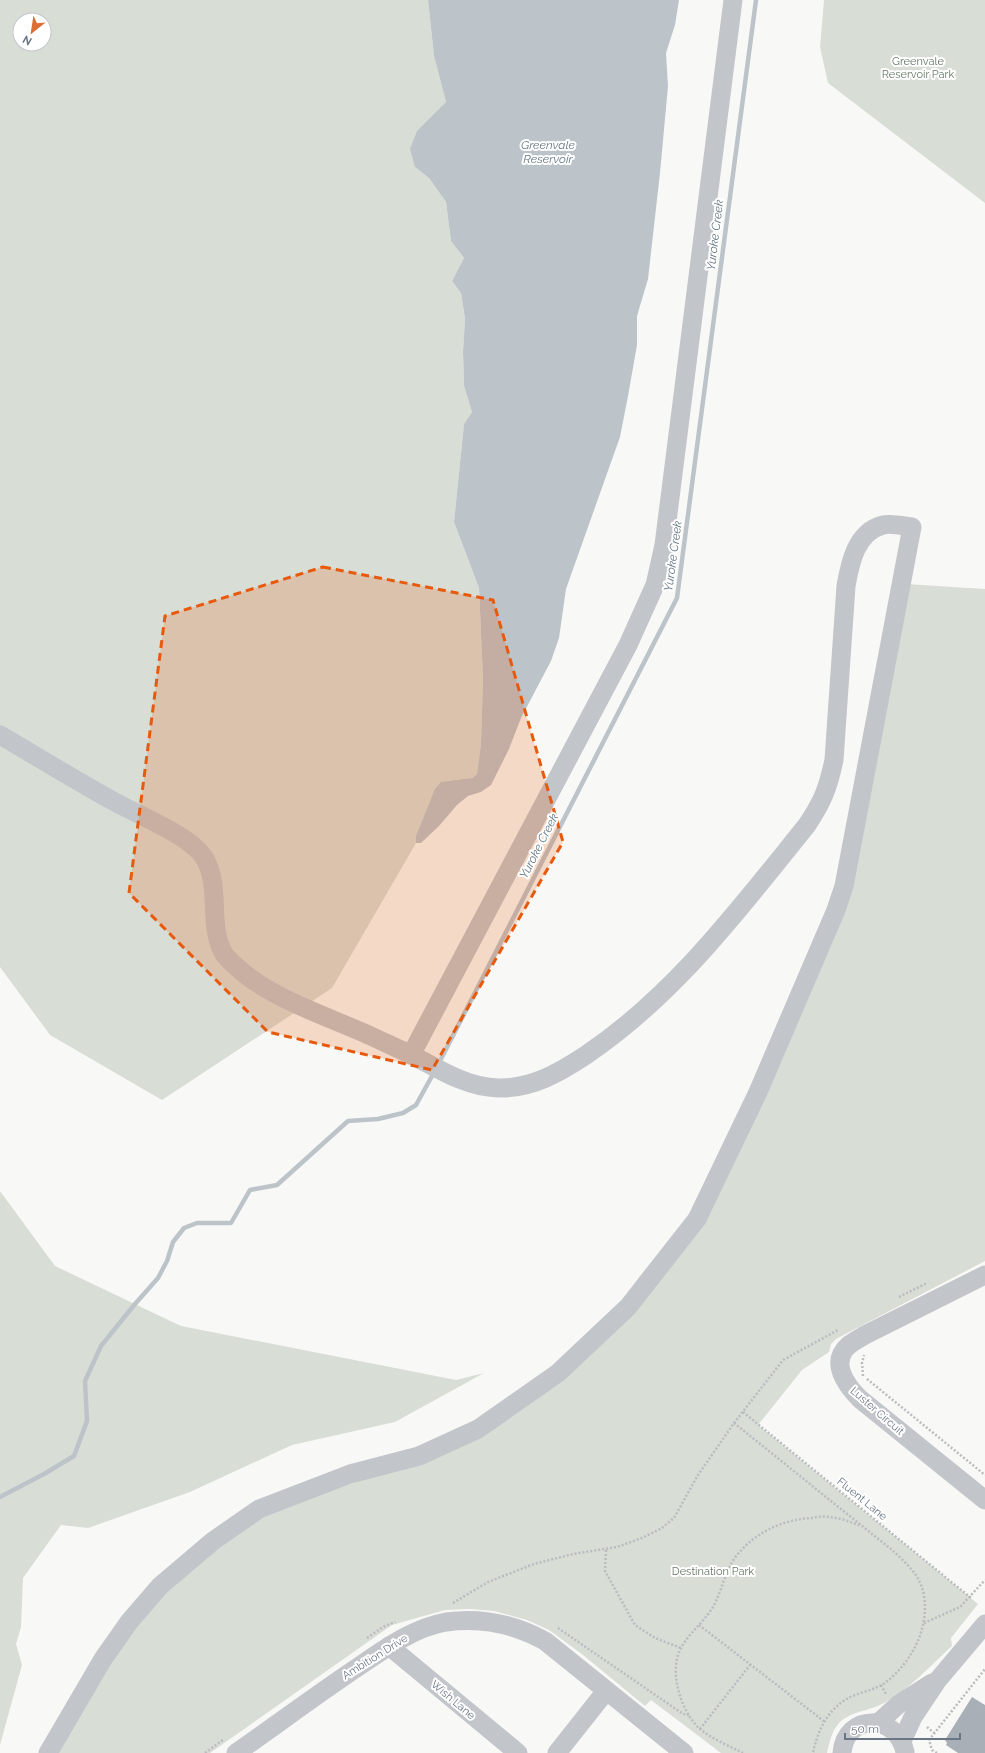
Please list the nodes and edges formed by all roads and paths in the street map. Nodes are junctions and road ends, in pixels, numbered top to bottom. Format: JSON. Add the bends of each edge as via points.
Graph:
{"nodes":[{"id":1,"x":733,"y":0,"type":"edge"},
{"id":2,"x":0,"y":735,"type":"edge"},
{"id":3,"x":411,"y":1055,"type":"junction"},
{"id":4,"x":985,"y":1275,"type":"edge"},
{"id":5,"x":931,"y":1281,"type":"dead end"},
{"id":6,"x":896,"y":1299,"type":"dead end"},
{"id":7,"x":840,"y":1329,"type":"dead end"},
{"id":8,"x":865,"y":1354,"type":"dead end"},
{"id":9,"x":743,"y":1412,"type":"junction"},
{"id":10,"x":734,"y":1423,"type":"junction"},
{"id":11,"x":985,"y":1475,"type":"edge"},
{"id":12,"x":985,"y":1500,"type":"edge"},
{"id":13,"x":865,"y":1528,"type":"junction"},
{"id":14,"x":606,"y":1550,"type":"junction"},
{"id":15,"x":985,"y":1580,"type":"edge"},
{"id":16,"x":971,"y":1598,"type":"junction"},
{"id":17,"x":453,"y":1603,"type":"dead end"},
{"id":18,"x":924,"y":1623,"type":"junction"},
{"id":19,"x":985,"y":1624,"type":"edge"},
{"id":20,"x":700,"y":1625,"type":"junction"},
{"id":21,"x":389,"y":1646,"type":"junction"},
{"id":22,"x":681,"y":1648,"type":"junction"},
{"id":23,"x":750,"y":1665,"type":"junction"},
{"id":24,"x":985,"y":1669,"type":"edge"},
{"id":25,"x":937,"y":1680,"type":"junction"},
{"id":26,"x":606,"y":1691,"type":"junction"},
{"id":27,"x":825,"y":1722,"type":"junction"},
{"id":28,"x":878,"y":1723,"type":"junction"},
{"id":29,"x":700,"y":1729,"type":"junction"},
{"id":30,"x":905,"y":1749,"type":"edge"},
{"id":31,"x":48,"y":1753,"type":"edge"},
{"id":32,"x":236,"y":1753,"type":"edge"},
{"id":33,"x":518,"y":1753,"type":"edge"},
{"id":34,"x":557,"y":1753,"type":"edge"},
{"id":35,"x":684,"y":1753,"type":"edge"},
{"id":36,"x":743,"y":1753,"type":"edge"},
{"id":37,"x":813,"y":1753,"type":"edge"},
{"id":38,"x":842,"y":1753,"type":"edge"},
{"id":39,"x":936,"y":1753,"type":"edge"}],
"edges":[{"from":1,"to":3,"type":"street","via":[[664,545],[655,585],[628,644]]},
{"from":2,"to":3,"type":"street","via":[[185,840],[204,857],[212,879],[217,932],[223,953],[239,969],[261,985],[291,1001]]},
{"from":3,"to":31,"type":"street","via":[[448,1075],[473,1084],[520,1087],[561,1072],[613,1037],[661,995],[766,876],[819,806],[828,788],[834,760],[846,586],[850,566],[856,548],[868,533],[884,525],[912,527],[844,886],[758,1092],[697,1219],[628,1307],[558,1373],[478,1429],[419,1456],[350,1474],[259,1509],[213,1541],[160,1586],[129,1622],[103,1659]]},
{"from":4,"to":12,"type":"street","name":"Luster Circuit","via":[[849,1345],[843,1353],[840,1367],[847,1384],[860,1399]]},
{"from":5,"to":6,"type":"path"},
{"from":7,"to":9,"type":"path","via":[[783,1360]]},
{"from":8,"to":11,"type":"path","via":[[862,1363],[863,1376]]},
{"from":9,"to":10,"type":"path"},
{"from":9,"to":16,"type":"path","name":"Fluent Lane"},
{"from":10,"to":13,"type":"path"},
{"from":10,"to":14,"type":"path","via":[[698,1475],[674,1518],[662,1528],[642,1538]]},
{"from":13,"to":18,"type":"path","via":[[910,1568],[923,1590]]},
{"from":13,"to":20,"type":"path","via":[[828,1516],[799,1519],[769,1528],[752,1540],[737,1556],[726,1575],[717,1600]]},
{"from":14,"to":17,"type":"path","via":[[573,1554],[534,1564],[488,1582]]},
{"from":14,"to":22,"type":"path","via":[[605,1571],[635,1625],[655,1638]]},
{"from":15,"to":16,"type":"path"},
{"from":16,"to":18,"type":"path","via":[[960,1607]]},
{"from":18,"to":27,"type":"path","via":[[921,1637],[907,1660],[886,1682],[845,1700]]},
{"from":19,"to":25,"type":"street"},
{"from":20,"to":22,"type":"path"},
{"from":20,"to":23,"type":"path"},
{"from":21,"to":26,"type":"street","name":"Ambition Drive","via":[[427,1627],[445,1622],[465,1620],[500,1623],[545,1641]]},
{"from":21,"to":32,"type":"street","name":"Ambition Drive"},
{"from":21,"to":33,"type":"street","name":"Wish Lane"},
{"from":22,"to":29,"type":"path","via":[[676,1667],[679,1692],[689,1715]]},
{"from":23,"to":27,"type":"path"},
{"from":23,"to":29,"type":"path"},
{"from":24,"to":39,"type":"path","via":[[929,1740],[932,1750]]},
{"from":25,"to":28,"type":"street","via":[[899,1704]]},
{"from":25,"to":30,"type":"street","via":[[908,1725]]},
{"from":26,"to":34,"type":"street"},
{"from":26,"to":35,"type":"street","name":"Ambition Drive"},
{"from":27,"to":37,"type":"path","via":[[817,1735]]},
{"from":28,"to":30,"type":"street","via":[[896,1732]]},
{"from":28,"to":38,"type":"street","via":[[858,1726],[844,1742]]},
{"from":29,"to":36,"type":"path"}]}
